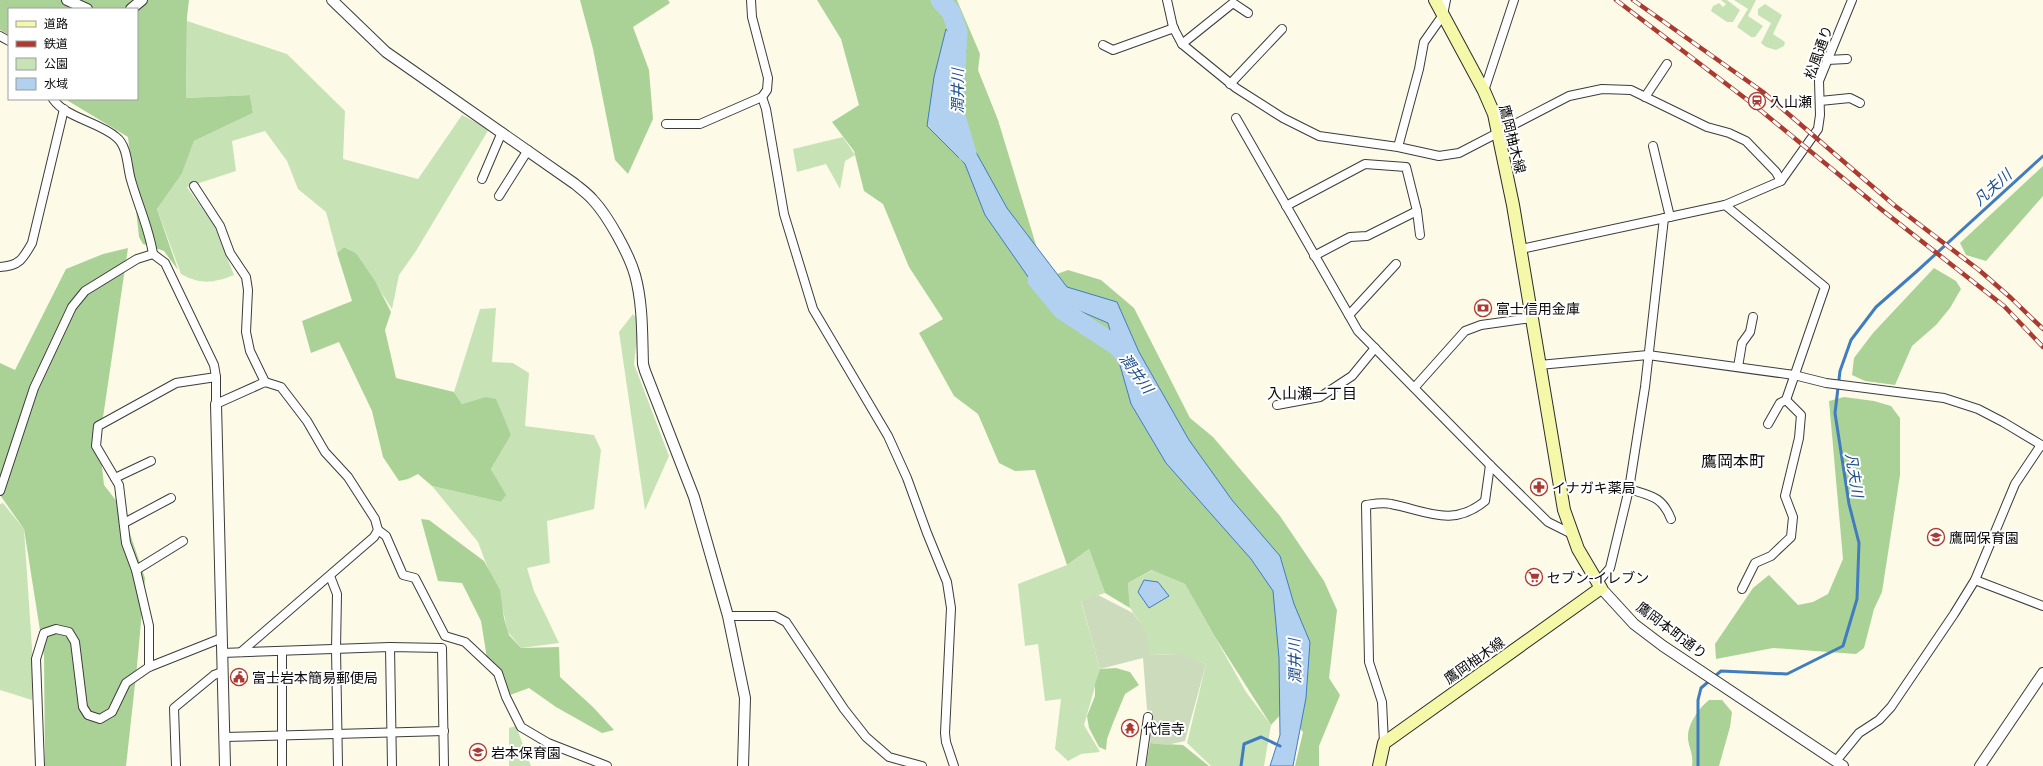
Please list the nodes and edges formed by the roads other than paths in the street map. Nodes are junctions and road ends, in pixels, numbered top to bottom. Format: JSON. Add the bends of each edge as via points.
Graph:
{"nodes":[{"id":1,"x":67,"y":0,"type":"edge"},
{"id":2,"x":142,"y":0,"type":"edge"},
{"id":3,"x":332,"y":0,"type":"edge"},
{"id":4,"x":751,"y":0,"type":"edge"},
{"id":5,"x":1167,"y":0,"type":"edge"},
{"id":6,"x":1435,"y":0,"type":"edge"},
{"id":7,"x":1446,"y":0,"type":"edge"},
{"id":8,"x":1514,"y":0,"type":"edge"},
{"id":9,"x":1852,"y":0,"type":"edge"},
{"id":10,"x":85,"y":8,"type":"edge"},
{"id":11,"x":131,"y":8,"type":"edge"},
{"id":12,"x":1248,"y":13,"type":"dead end"},
{"id":13,"x":1443,"y":15,"type":"junction"},
{"id":14,"x":1174,"y":28,"type":"junction"},
{"id":15,"x":1282,"y":29,"type":"dead end"},
{"id":16,"x":1103,"y":44,"type":"dead end"},
{"id":17,"x":1182,"y":44,"type":"junction"},
{"id":18,"x":1847,"y":59,"type":"dead end"},
{"id":19,"x":1827,"y":60,"type":"junction"},
{"id":20,"x":1667,"y":64,"type":"dead end"},
{"id":21,"x":1230,"y":84,"type":"junction"},
{"id":22,"x":1484,"y":91,"type":"junction"},
{"id":23,"x":762,"y":97,"type":"junction"},
{"id":24,"x":1645,"y":97,"type":"junction"},
{"id":25,"x":54,"y":100,"type":"edge"},
{"id":26,"x":1820,"y":101,"type":"junction"},
{"id":27,"x":1860,"y":103,"type":"dead end"},
{"id":28,"x":64,"y":109,"type":"junction"},
{"id":29,"x":1236,"y":118,"type":"dead end"},
{"id":30,"x":666,"y":124,"type":"dead end"},
{"id":31,"x":502,"y":132,"type":"junction"},
{"id":32,"x":1498,"y":133,"type":"junction"},
{"id":33,"x":1653,"y":146,"type":"dead end"},
{"id":34,"x":1398,"y":147,"type":"junction"},
{"id":35,"x":528,"y":150,"type":"junction"},
{"id":36,"x":482,"y":179,"type":"dead end"},
{"id":37,"x":1781,"y":180,"type":"junction"},
{"id":38,"x":194,"y":186,"type":"dead end"},
{"id":39,"x":499,"y":196,"type":"dead end"},
{"id":40,"x":1725,"y":205,"type":"junction"},
{"id":41,"x":1286,"y":206,"type":"junction"},
{"id":42,"x":1417,"y":210,"type":"junction"},
{"id":43,"x":1667,"y":217,"type":"junction"},
{"id":44,"x":1420,"y":235,"type":"dead end"},
{"id":45,"x":1521,"y":249,"type":"junction"},
{"id":46,"x":153,"y":254,"type":"junction"},
{"id":47,"x":1314,"y":256,"type":"junction"},
{"id":48,"x":1396,"y":264,"type":"dead end"},
{"id":49,"x":0,"y":267,"type":"edge"},
{"id":50,"x":1348,"y":315,"type":"junction"},
{"id":51,"x":1753,"y":317,"type":"dead end"},
{"id":52,"x":1532,"y":318,"type":"junction"},
{"id":53,"x":1375,"y":348,"type":"junction"},
{"id":54,"x":1648,"y":355,"type":"junction"},
{"id":55,"x":1539,"y":365,"type":"junction"},
{"id":56,"x":1738,"y":367,"type":"junction"},
{"id":57,"x":1794,"y":375,"type":"junction"},
{"id":58,"x":216,"y":377,"type":"junction"},
{"id":59,"x":265,"y":382,"type":"junction"},
{"id":60,"x":1415,"y":387,"type":"junction"},
{"id":61,"x":1786,"y":400,"type":"junction"},
{"id":62,"x":216,"y":404,"type":"junction"},
{"id":63,"x":1277,"y":405,"type":"dead end"},
{"id":64,"x":1768,"y":424,"type":"dead end"},
{"id":65,"x":2042,"y":446,"type":"edge"},
{"id":66,"x":151,"y":461,"type":"dead end"},
{"id":67,"x":1490,"y":465,"type":"junction"},
{"id":68,"x":115,"y":478,"type":"junction"},
{"id":69,"x":1629,"y":489,"type":"junction"},
{"id":70,"x":0,"y":491,"type":"edge"},
{"id":71,"x":171,"y":498,"type":"dead end"},
{"id":72,"x":1671,"y":519,"type":"dead end"},
{"id":73,"x":124,"y":523,"type":"junction"},
{"id":74,"x":378,"y":530,"type":"junction"},
{"id":75,"x":1572,"y":534,"type":"junction"},
{"id":76,"x":183,"y":541,"type":"dead end"},
{"id":77,"x":136,"y":570,"type":"junction"},
{"id":78,"x":330,"y":576,"type":"junction"},
{"id":79,"x":1975,"y":580,"type":"junction"},
{"id":80,"x":1599,"y":586,"type":"junction"},
{"id":81,"x":1742,"y":589,"type":"dead end"},
{"id":82,"x":2043,"y":606,"type":"edge"},
{"id":83,"x":728,"y":616,"type":"junction"},
{"id":84,"x":222,"y":638,"type":"junction"},
{"id":85,"x":390,"y":647,"type":"junction"},
{"id":86,"x":336,"y":649,"type":"junction"},
{"id":87,"x":222,"y":652,"type":"junction"},
{"id":88,"x":241,"y":652,"type":"junction"},
{"id":89,"x":282,"y":652,"type":"junction"},
{"id":90,"x":149,"y":668,"type":"junction"},
{"id":91,"x":222,"y":672,"type":"junction"},
{"id":92,"x":2043,"y":673,"type":"edge"},
{"id":93,"x":1148,"y":717,"type":"dead end"},
{"id":94,"x":444,"y":730,"type":"junction"},
{"id":95,"x":391,"y":732,"type":"junction"},
{"id":96,"x":338,"y":733,"type":"junction"},
{"id":97,"x":281,"y":735,"type":"junction"},
{"id":98,"x":224,"y":737,"type":"junction"},
{"id":99,"x":1384,"y":743,"type":"junction"},
{"id":100,"x":1840,"y":764,"type":"edge"},
{"id":101,"x":40,"y":766,"type":"edge"},
{"id":102,"x":176,"y":766,"type":"edge"},
{"id":103,"x":225,"y":766,"type":"edge"},
{"id":104,"x":282,"y":766,"type":"edge"},
{"id":105,"x":338,"y":766,"type":"edge"},
{"id":106,"x":392,"y":766,"type":"edge"},
{"id":107,"x":444,"y":766,"type":"edge"},
{"id":108,"x":607,"y":766,"type":"edge"},
{"id":109,"x":743,"y":766,"type":"edge"},
{"id":110,"x":922,"y":766,"type":"edge"},
{"id":111,"x":954,"y":766,"type":"edge"},
{"id":112,"x":1141,"y":766,"type":"edge"},
{"id":113,"x":1379,"y":766,"type":"edge"},
{"id":114,"x":1980,"y":766,"type":"edge"}],
"edges":[{"from":1,"to":10,"type":"street"},
{"from":2,"to":11,"type":"street"},
{"from":3,"to":31,"type":"street","via":[[386,52]]},
{"from":4,"to":23,"type":"street","via":[[752,17],[768,78],[767,90]]},
{"from":5,"to":14,"type":"street"},
{"from":6,"to":13,"type":"main road","name":"鷹岡柚木線"},
{"from":7,"to":13,"type":"street"},
{"from":8,"to":22,"type":"street"},
{"from":9,"to":19,"type":"street","name":"松風通り"},
{"from":12,"to":17,"type":"street","via":[[1233,3]]},
{"from":13,"to":22,"type":"main road","name":"鷹岡柚木線"},
{"from":13,"to":34,"type":"street","via":[[1424,42]]},
{"from":14,"to":16,"type":"street","via":[[1113,50]]},
{"from":14,"to":17,"type":"street"},
{"from":15,"to":21,"type":"street"},
{"from":17,"to":21,"type":"street"},
{"from":18,"to":19,"type":"street"},
{"from":19,"to":26,"type":"street","name":"松風通り","via":[[1819,81]]},
{"from":20,"to":24,"type":"street"},
{"from":21,"to":34,"type":"street","via":[[1283,118],[1319,136]]},
{"from":22,"to":32,"type":"main road","name":"鷹岡柚木線","via":[[1494,114]]},
{"from":23,"to":30,"type":"street","via":[[700,124]]},
{"from":23,"to":111,"type":"street","via":[[784,214],[813,309],[888,436],[908,478],[947,582],[951,608],[945,733]]},
{"from":24,"to":32,"type":"street","via":[[1631,90],[1602,89],[1569,96]]},
{"from":24,"to":37,"type":"street","via":[[1707,127],[1746,141]]},
{"from":25,"to":28,"type":"street"},
{"from":26,"to":27,"type":"street","via":[[1850,98]]},
{"from":26,"to":37,"type":"street","name":"松風通り","via":[[1818,129]]},
{"from":28,"to":46,"type":"street","via":[[117,137],[124,148],[131,179],[150,235]]},
{"from":28,"to":49,"type":"street","via":[[32,243],[24,258],[12,266]]},
{"from":29,"to":41,"type":"street"},
{"from":31,"to":35,"type":"street"},
{"from":31,"to":36,"type":"street"},
{"from":32,"to":34,"type":"street","via":[[1459,153],[1439,156]]},
{"from":32,"to":45,"type":"main road","name":"鷹岡柚木線"},
{"from":33,"to":43,"type":"street"},
{"from":35,"to":39,"type":"street"},
{"from":35,"to":83,"type":"street","via":[[593,200],[607,218],[630,262],[635,276],[642,319],[643,364],[646,376],[694,497]]},
{"from":37,"to":40,"type":"street"},
{"from":38,"to":59,"type":"street","via":[[220,226],[230,253],[246,277],[246,332],[250,351]]},
{"from":40,"to":43,"type":"street"},
{"from":40,"to":57,"type":"street","via":[[1825,287]]},
{"from":41,"to":42,"type":"street","via":[[1364,164],[1406,167]]},
{"from":41,"to":47,"type":"street"},
{"from":42,"to":44,"type":"street"},
{"from":42,"to":47,"type":"street","via":[[1367,236],[1350,237]]},
{"from":43,"to":45,"type":"street"},
{"from":43,"to":54,"type":"street"},
{"from":45,"to":52,"type":"main road","name":"鷹岡本町通り"},
{"from":46,"to":58,"type":"street","via":[[165,263],[214,365]]},
{"from":46,"to":70,"type":"street","via":[[138,259],[85,291],[72,307],[34,388]]},
{"from":47,"to":50,"type":"street"},
{"from":48,"to":50,"type":"street"},
{"from":50,"to":53,"type":"street","via":[[1358,331]]},
{"from":51,"to":56,"type":"street","via":[[1750,332],[1742,343]]},
{"from":52,"to":55,"type":"main road","name":"鷹岡本町通り"},
{"from":52,"to":60,"type":"street","via":[[1481,325],[1466,330]]},
{"from":53,"to":60,"type":"street"},
{"from":53,"to":63,"type":"street","via":[[1352,376],[1320,397]]},
{"from":54,"to":55,"type":"street"},
{"from":54,"to":56,"type":"street"},
{"from":54,"to":69,"type":"street"},
{"from":55,"to":75,"type":"main road","name":"鷹岡本町通り","via":[[1564,510]]},
{"from":56,"to":57,"type":"street"},
{"from":57,"to":61,"type":"street"},
{"from":57,"to":65,"type":"street","via":[[1826,383],[1944,398],[1978,409]]},
{"from":58,"to":62,"type":"street"},
{"from":58,"to":68,"type":"street","via":[[176,383],[98,426],[96,446]]},
{"from":59,"to":62,"type":"street"},
{"from":59,"to":74,"type":"street","via":[[281,387],[286,393],[307,421],[325,452],[348,477],[375,519]]},
{"from":60,"to":67,"type":"street"},
{"from":61,"to":64,"type":"street","via":[[1780,403]]},
{"from":61,"to":81,"type":"street","via":[[1801,415],[1799,438],[1786,496],[1793,517],[1791,537],[1771,556],[1755,563]]},
{"from":62,"to":84,"type":"street"},
{"from":65,"to":79,"type":"street","via":[[2015,484]]},
{"from":66,"to":68,"type":"street"},
{"from":67,"to":75,"type":"street","via":[[1548,522]]},
{"from":67,"to":99,"type":"street","via":[[1485,501],[1476,508],[1456,516],[1435,516],[1389,503],[1366,505],[1369,662],[1382,702]]},
{"from":68,"to":73,"type":"street","via":[[119,485]]},
{"from":69,"to":72,"type":"street","via":[[1656,497],[1666,506]]},
{"from":69,"to":80,"type":"street","via":[[1610,568]]},
{"from":71,"to":73,"type":"street"},
{"from":73,"to":77,"type":"street","via":[[126,543]]},
{"from":74,"to":78,"type":"street","via":[[374,537]]},
{"from":74,"to":108,"type":"street","via":[[386,536],[403,575],[415,578],[445,636],[465,642],[498,673],[506,697],[521,727],[548,743]]},
{"from":75,"to":80,"type":"main road","name":"鷹岡本町通り"},
{"from":76,"to":77,"type":"street"},
{"from":77,"to":90,"type":"street","via":[[149,626]]},
{"from":78,"to":86,"type":"street","via":[[337,594]]},
{"from":78,"to":88,"type":"street"},
{"from":79,"to":82,"type":"street"},
{"from":79,"to":100,"type":"street","via":[[1891,707],[1879,720],[1859,733]]},
{"from":80,"to":99,"type":"main road","name":"鷹岡柚木線"},
{"from":80,"to":100,"type":"street","name":"鷹岡本町通り","via":[[1634,624],[1663,646]]},
{"from":83,"to":109,"type":"street","via":[[745,698]]},
{"from":83,"to":110,"type":"street","via":[[775,616],[786,622],[844,709],[866,737],[889,757]]},
{"from":84,"to":87,"type":"street"},
{"from":84,"to":90,"type":"street"},
{"from":85,"to":86,"type":"street"},
{"from":85,"to":94,"type":"street","via":[[442,648]]},
{"from":85,"to":95,"type":"street"},
{"from":86,"to":89,"type":"street"},
{"from":86,"to":96,"type":"street"},
{"from":87,"to":88,"type":"street"},
{"from":87,"to":91,"type":"street"},
{"from":88,"to":89,"type":"street"},
{"from":89,"to":97,"type":"street"},
{"from":90,"to":101,"type":"street","via":[[126,683],[112,712],[100,719],[88,715],[82,707],[75,642],[69,632],[56,629],[44,633],[36,658]]},
{"from":91,"to":98,"type":"street"},
{"from":91,"to":102,"type":"street","via":[[214,675],[174,708]]},
{"from":92,"to":114,"type":"street"},
{"from":93,"to":112,"type":"street"},
{"from":94,"to":95,"type":"street"},
{"from":94,"to":107,"type":"street"},
{"from":95,"to":96,"type":"street"},
{"from":95,"to":106,"type":"street"},
{"from":96,"to":97,"type":"street"},
{"from":96,"to":105,"type":"street"},
{"from":97,"to":98,"type":"street"},
{"from":97,"to":104,"type":"street"},
{"from":98,"to":103,"type":"street"},
{"from":99,"to":113,"type":"main road"}]}
